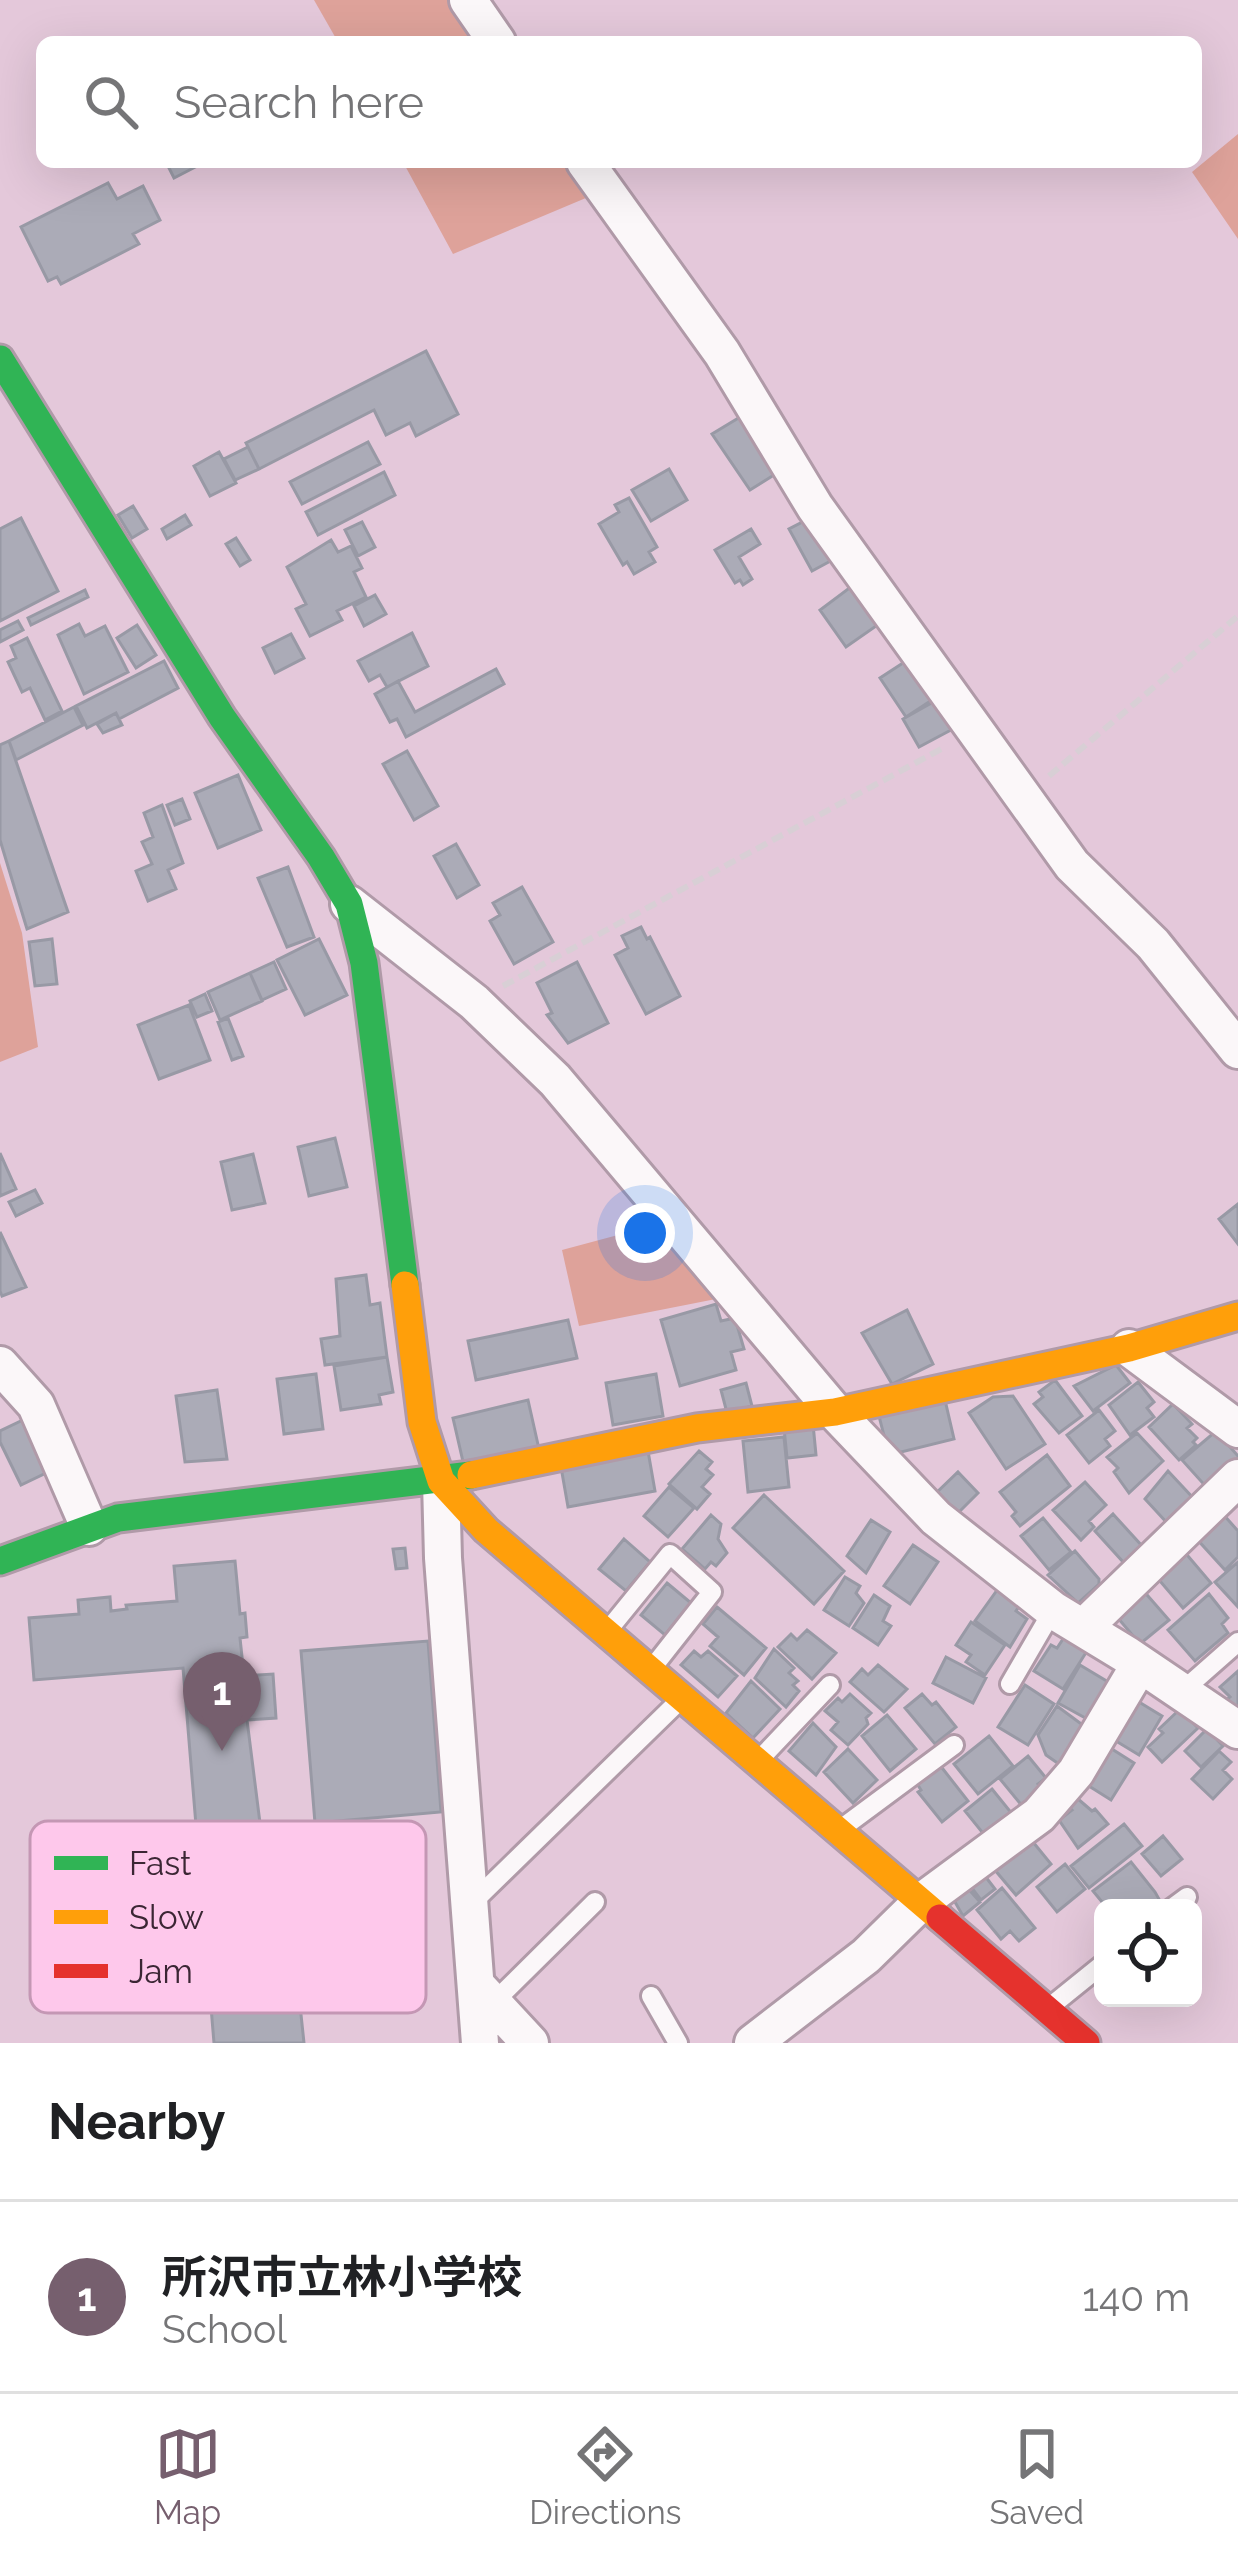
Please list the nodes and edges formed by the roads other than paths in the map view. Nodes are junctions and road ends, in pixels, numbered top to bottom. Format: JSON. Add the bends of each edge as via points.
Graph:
{"nodes":[{"id":1,"x":468,"y":0,"type":"edge"},
{"id":2,"x":493,"y":36,"type":"edge"},
{"id":3,"x":589,"y":168,"type":"edge"},
{"id":4,"x":0,"y":359,"type":"edge"},
{"id":5,"x":349,"y":904,"type":"junction"},
{"id":6,"x":1238,"y":1050,"type":"edge"},
{"id":7,"x":1238,"y":1316,"type":"edge"},
{"id":8,"x":1129,"y":1348,"type":"junction"},
{"id":9,"x":0,"y":1365,"type":"edge"},
{"id":10,"x":836,"y":1412,"type":"junction"},
{"id":11,"x":1238,"y":1430,"type":"edge"},
{"id":12,"x":1238,"y":1478,"type":"edge"},
{"id":13,"x":441,"y":1481,"type":"junction"},
{"id":14,"x":89,"y":1527,"type":"junction"},
{"id":15,"x":0,"y":1561,"type":"edge"},
{"id":16,"x":1068,"y":1618,"type":"junction"},
{"id":17,"x":606,"y":1633,"type":"junction"},
{"id":18,"x":1238,"y":1642,"type":"edge"},
{"id":19,"x":1140,"y":1664,"type":"junction"},
{"id":20,"x":650,"y":1670,"type":"junction"},
{"id":21,"x":1010,"y":1684,"type":"dead end"},
{"id":22,"x":830,"y":1685,"type":"dead end"},
{"id":23,"x":1179,"y":1694,"type":"junction"},
{"id":24,"x":682,"y":1698,"type":"junction"},
{"id":25,"x":1238,"y":1730,"type":"edge"},
{"id":26,"x":954,"y":1745,"type":"dead end"},
{"id":27,"x":757,"y":1762,"type":"junction"},
{"id":28,"x":838,"y":1831,"type":"junction"},
{"id":29,"x":595,"y":1902,"type":"dead end"},
{"id":30,"x":921,"y":1902,"type":"junction"},
{"id":31,"x":470,"y":1906,"type":"junction"},
{"id":32,"x":1094,"y":1971,"type":"edge"},
{"id":33,"x":486,"y":1995,"type":"junction"},
{"id":34,"x":651,"y":1996,"type":"dead end"},
{"id":35,"x":1047,"y":2009,"type":"junction"},
{"id":36,"x":772,"y":2037,"type":"edge"},
{"id":37,"x":480,"y":2043,"type":"edge"},
{"id":38,"x":530,"y":2043,"type":"edge"},
{"id":39,"x":678,"y":2043,"type":"edge"},
{"id":40,"x":1086,"y":2043,"type":"edge"}],
"edges":[{"from":1,"to":2,"type":"street"},
{"from":3,"to":6,"type":"street","via":[[722,353],[815,507],[1072,865],[1153,944]]},
{"from":4,"to":5,"type":"street","via":[[222,717]]},
{"from":5,"to":10,"type":"street","via":[[474,1002],[555,1080]]},
{"from":5,"to":13,"type":"street","via":[[364,963],[422,1422]]},
{"from":7,"to":8,"type":"street"},
{"from":8,"to":10,"type":"street"},
{"from":8,"to":11,"type":"street"},
{"from":9,"to":14,"type":"street","via":[[36,1405]]},
{"from":10,"to":13,"type":"street","via":[[697,1428]]},
{"from":10,"to":16,"type":"street","via":[[936,1518]]},
{"from":12,"to":16,"type":"street"},
{"from":13,"to":14,"type":"street","via":[[118,1517]]},
{"from":13,"to":17,"type":"street","via":[[485,1530]]},
{"from":13,"to":31,"type":"street"},
{"from":14,"to":15,"type":"street"},
{"from":16,"to":19,"type":"street"},
{"from":16,"to":21,"type":"lane"},
{"from":17,"to":20,"type":"street"},
{"from":17,"to":20,"type":"lane","via":[[670,1554],[712,1592]]},
{"from":18,"to":23,"type":"lane"},
{"from":19,"to":23,"type":"street"},
{"from":19,"to":30,"type":"street","via":[[1076,1772],[1039,1815]]},
{"from":20,"to":24,"type":"street"},
{"from":22,"to":27,"type":"lane"},
{"from":23,"to":25,"type":"street"},
{"from":24,"to":27,"type":"street"},
{"from":24,"to":31,"type":"lane"},
{"from":26,"to":28,"type":"lane"},
{"from":27,"to":28,"type":"street"},
{"from":28,"to":30,"type":"street"},
{"from":29,"to":33,"type":"lane"},
{"from":30,"to":35,"type":"street"},
{"from":30,"to":36,"type":"street"},
{"from":31,"to":33,"type":"street"},
{"from":32,"to":35,"type":"lane"},
{"from":33,"to":37,"type":"street"},
{"from":33,"to":38,"type":"street"},
{"from":34,"to":39,"type":"lane"},
{"from":35,"to":40,"type":"street"}]}
